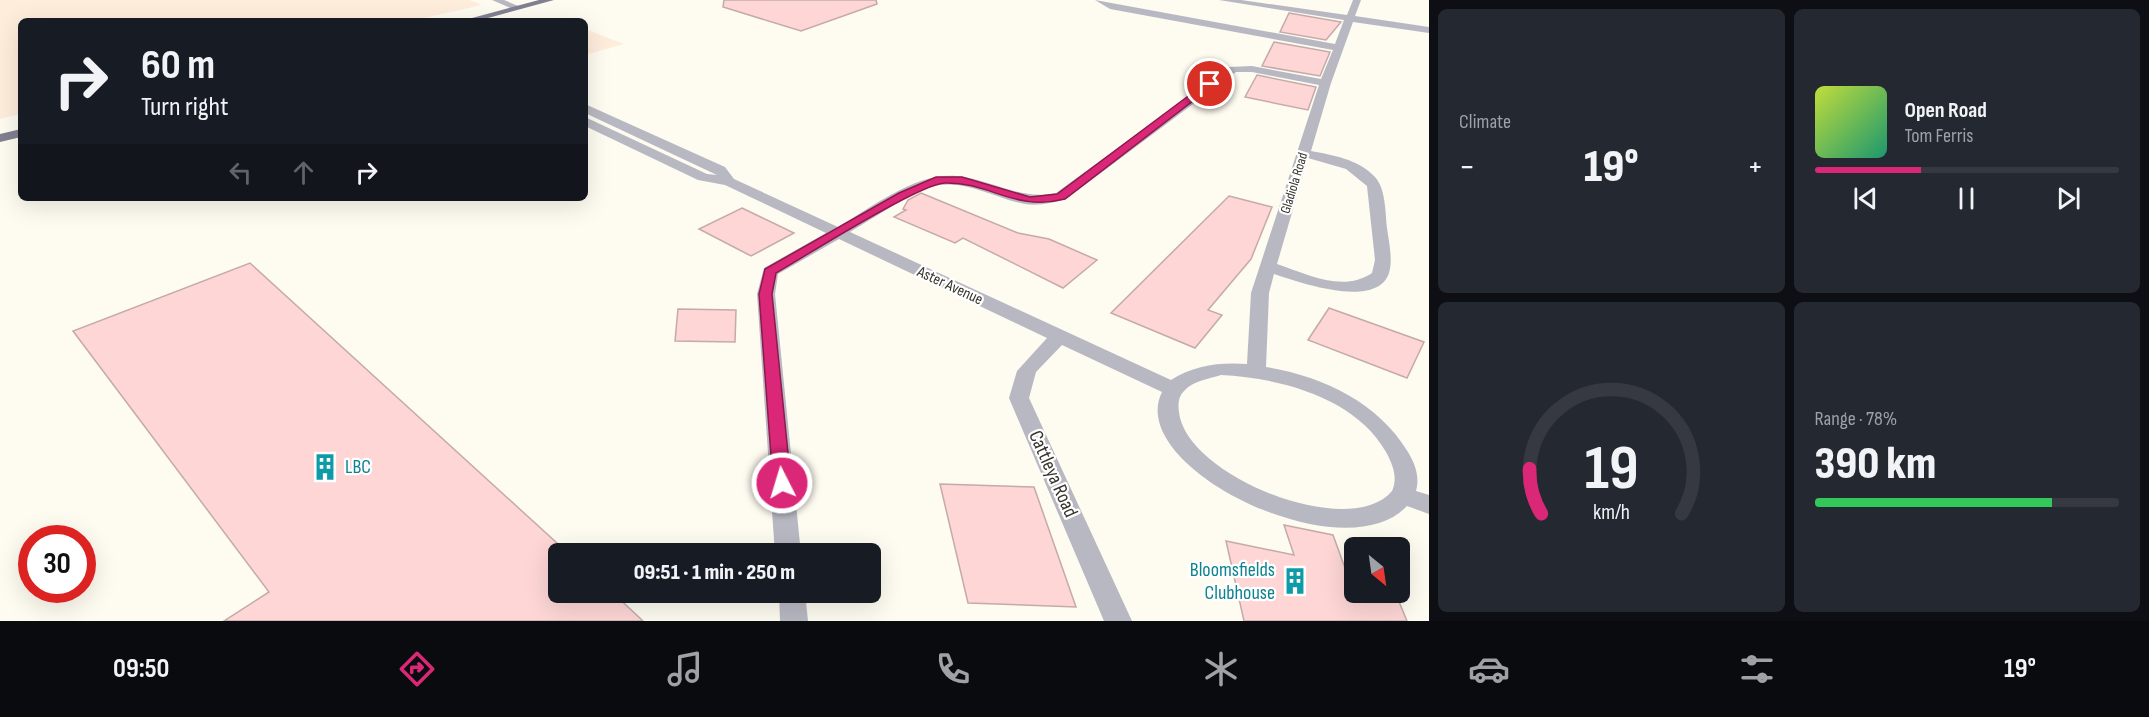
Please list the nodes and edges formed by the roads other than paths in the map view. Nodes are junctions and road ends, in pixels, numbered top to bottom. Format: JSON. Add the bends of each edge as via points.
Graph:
{"nodes":[{"id":1,"x":496,"y":0,"type":"edge"},
{"id":2,"x":525,"y":0,"type":"edge"},
{"id":3,"x":550,"y":0,"type":"edge"},
{"id":4,"x":1099,"y":0,"type":"edge"},
{"id":5,"x":1223,"y":0,"type":"edge"},
{"id":6,"x":1357,"y":0,"type":"edge"},
{"id":7,"x":535,"y":4,"type":"junction"},
{"id":8,"x":518,"y":8,"type":"junction"},
{"id":9,"x":478,"y":18,"type":"edge"},
{"id":10,"x":1350,"y":18,"type":"junction"},
{"id":11,"x":1429,"y":30,"type":"edge"},
{"id":12,"x":1339,"y":48,"type":"junction"},
{"id":13,"x":1325,"y":83,"type":"junction"},
{"id":14,"x":588,"y":109,"type":"edge"},
{"id":15,"x":588,"y":121,"type":"edge"},
{"id":16,"x":18,"y":134,"type":"edge"},
{"id":17,"x":0,"y":138,"type":"edge"},
{"id":18,"x":653,"y":139,"type":"junction"},
{"id":19,"x":637,"y":145,"type":"junction"},
{"id":20,"x":1303,"y":153,"type":"junction"},
{"id":21,"x":690,"y":155,"type":"junction"},
{"id":22,"x":673,"y":162,"type":"junction"},
{"id":23,"x":729,"y":182,"type":"junction"},
{"id":24,"x":835,"y":233,"type":"junction"},
{"id":25,"x":1268,"y":266,"type":"junction"},
{"id":26,"x":1060,"y":336,"type":"junction"},
{"id":27,"x":1256,"y":370,"type":"junction"},
{"id":28,"x":1173,"y":388,"type":"junction"},
{"id":29,"x":1402,"y":495,"type":"junction"},
{"id":30,"x":1429,"y":505,"type":"edge"},
{"id":31,"x":787,"y":543,"type":"edge"},
{"id":32,"x":793,"y":603,"type":"edge"},
{"id":33,"x":794,"y":621,"type":"edge"},
{"id":34,"x":1118,"y":621,"type":"edge"}],
"edges":[{"from":1,"to":8,"type":"street"},
{"from":2,"to":7,"type":"street"},
{"from":3,"to":7,"type":"main road"},
{"from":4,"to":12,"type":"street","via":[[1110,6],[1200,24]]},
{"from":5,"to":10,"type":"street"},
{"from":6,"to":10,"type":"street","name":"Gladiola Road"},
{"from":7,"to":8,"type":"main road"},
{"from":8,"to":9,"type":"main road"},
{"from":10,"to":11,"type":"street"},
{"from":10,"to":12,"type":"street","name":"Gladiola Road"},
{"from":12,"to":13,"type":"street","name":"Gladiola Road"},
{"from":13,"to":20,"type":"street","name":"Gladiola Road"},
{"from":13,"to":24,"type":"street","via":[[1233,69],[1061,196],[1029,200],[962,180],[939,179]]},
{"from":14,"to":18,"type":"street","name":"Aster Avenue"},
{"from":15,"to":19,"type":"street","name":"Aster Avenue"},
{"from":16,"to":17,"type":"main road"},
{"from":18,"to":19,"type":"street"},
{"from":18,"to":21,"type":"street","name":"Aster Avenue"},
{"from":19,"to":22,"type":"street","name":"Aster Avenue"},
{"from":20,"to":25,"type":"street","name":"Gladiola Road"},
{"from":20,"to":25,"type":"street","via":[[1355,168],[1374,185],[1383,260],[1380,274],[1363,287],[1347,287]]},
{"from":21,"to":22,"type":"street"},
{"from":21,"to":23,"type":"street","name":"Aster Avenue","via":[[720,170]]},
{"from":22,"to":23,"type":"street","name":"Aster Avenue","via":[[703,177]]},
{"from":23,"to":24,"type":"street","name":"Aster Avenue"},
{"from":24,"to":26,"type":"street","name":"Aster Avenue"},
{"from":24,"to":31,"type":"street","via":[[784,261],[766,280]]},
{"from":25,"to":27,"type":"street","name":"Gladiola Road","via":[[1260,293]]},
{"from":26,"to":28,"type":"street","name":"Aster Avenue"},
{"from":26,"to":34,"type":"street","name":"Cattleya Road","via":[[1024,373],[1019,398]]},
{"from":27,"to":28,"type":"street","via":[[1205,371]]},
{"from":27,"to":29,"type":"street","via":[[1320,390],[1376,426],[1400,455],[1406,470],[1407,483]]},
{"from":28,"to":29,"type":"street","via":[[1167,409],[1176,437],[1206,468],[1251,496],[1305,515],[1332,518],[1377,514]]},
{"from":29,"to":30,"type":"street"},
{"from":32,"to":33,"type":"street"}]}
